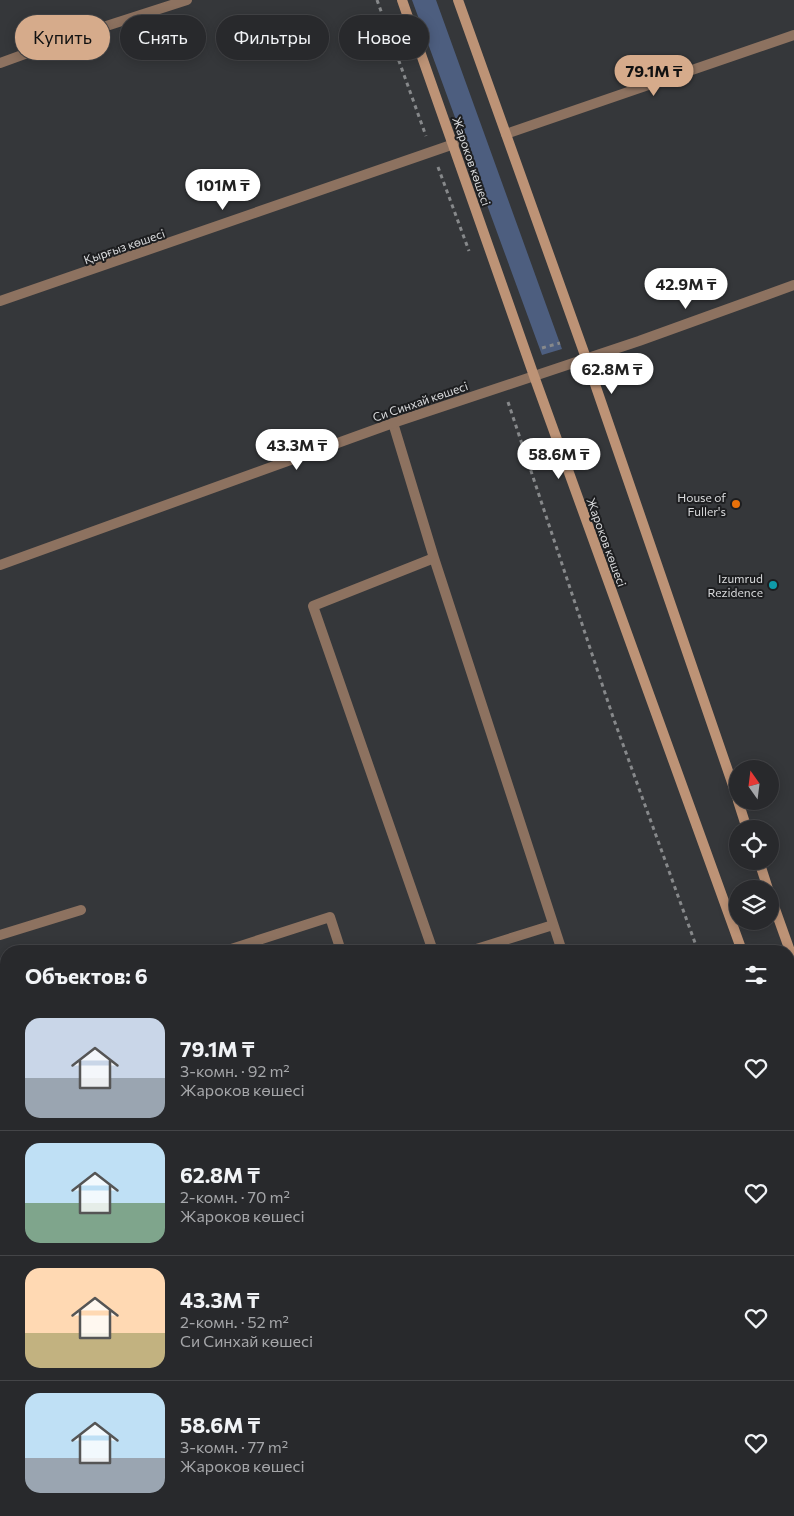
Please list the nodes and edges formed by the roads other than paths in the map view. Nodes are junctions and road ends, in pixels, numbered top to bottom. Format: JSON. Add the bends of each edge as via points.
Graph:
{"nodes":[{"id":1,"x":186,"y":0,"type":"edge"},
{"id":2,"x":402,"y":0,"type":"edge"},
{"id":3,"x":458,"y":0,"type":"edge"},
{"id":4,"x":794,"y":35,"type":"edge"},
{"id":5,"x":0,"y":63,"type":"edge"},
{"id":6,"x":506,"y":134,"type":"junction"},
{"id":7,"x":454,"y":144,"type":"junction"},
{"id":8,"x":794,"y":285,"type":"edge"},
{"id":9,"x":0,"y":300,"type":"edge"},
{"id":10,"x":586,"y":358,"type":"junction"},
{"id":11,"x":534,"y":376,"type":"junction"},
{"id":12,"x":393,"y":423,"type":"junction"},
{"id":13,"x":434,"y":558,"type":"junction"},
{"id":14,"x":0,"y":565,"type":"edge"},
{"id":15,"x":729,"y":774,"type":"edge"},
{"id":16,"x":81,"y":910,"type":"dead end"},
{"id":17,"x":779,"y":920,"type":"edge"},
{"id":18,"x":553,"y":925,"type":"junction"},
{"id":19,"x":0,"y":935,"type":"edge"},
{"id":20,"x":244,"y":945,"type":"edge"},
{"id":21,"x":339,"y":945,"type":"edge"},
{"id":22,"x":431,"y":945,"type":"edge"},
{"id":23,"x":489,"y":945,"type":"edge"},
{"id":24,"x":560,"y":945,"type":"edge"},
{"id":25,"x":740,"y":945,"type":"edge"},
{"id":26,"x":788,"y":945,"type":"edge"}],
"edges":[{"from":1,"to":5,"type":"street"},
{"from":2,"to":7,"type":"main road","name":"Жароков көшесі"},
{"from":3,"to":6,"type":"main road"},
{"from":4,"to":6,"type":"street"},
{"from":6,"to":10,"type":"main road"},
{"from":7,"to":9,"type":"street","name":"Қырғыз көшесі"},
{"from":7,"to":11,"type":"main road","name":"Жароков көшесі"},
{"from":8,"to":10,"type":"street","name":"Си Синхай көшесі"},
{"from":10,"to":11,"type":"street","name":"Си Синхай көшесі"},
{"from":10,"to":15,"type":"main road"},
{"from":11,"to":12,"type":"street","name":"Си Синхай көшесі"},
{"from":11,"to":25,"type":"main road","name":"Жароков көшесі"},
{"from":12,"to":13,"type":"street"},
{"from":12,"to":14,"type":"street","name":"Си Синхай көшесі"},
{"from":13,"to":18,"type":"street"},
{"from":13,"to":22,"type":"street","via":[[313,606]]},
{"from":16,"to":19,"type":"street"},
{"from":17,"to":26,"type":"main road"},
{"from":18,"to":23,"type":"street"},
{"from":18,"to":24,"type":"street"},
{"from":20,"to":21,"type":"street","via":[[330,917]]}]}
